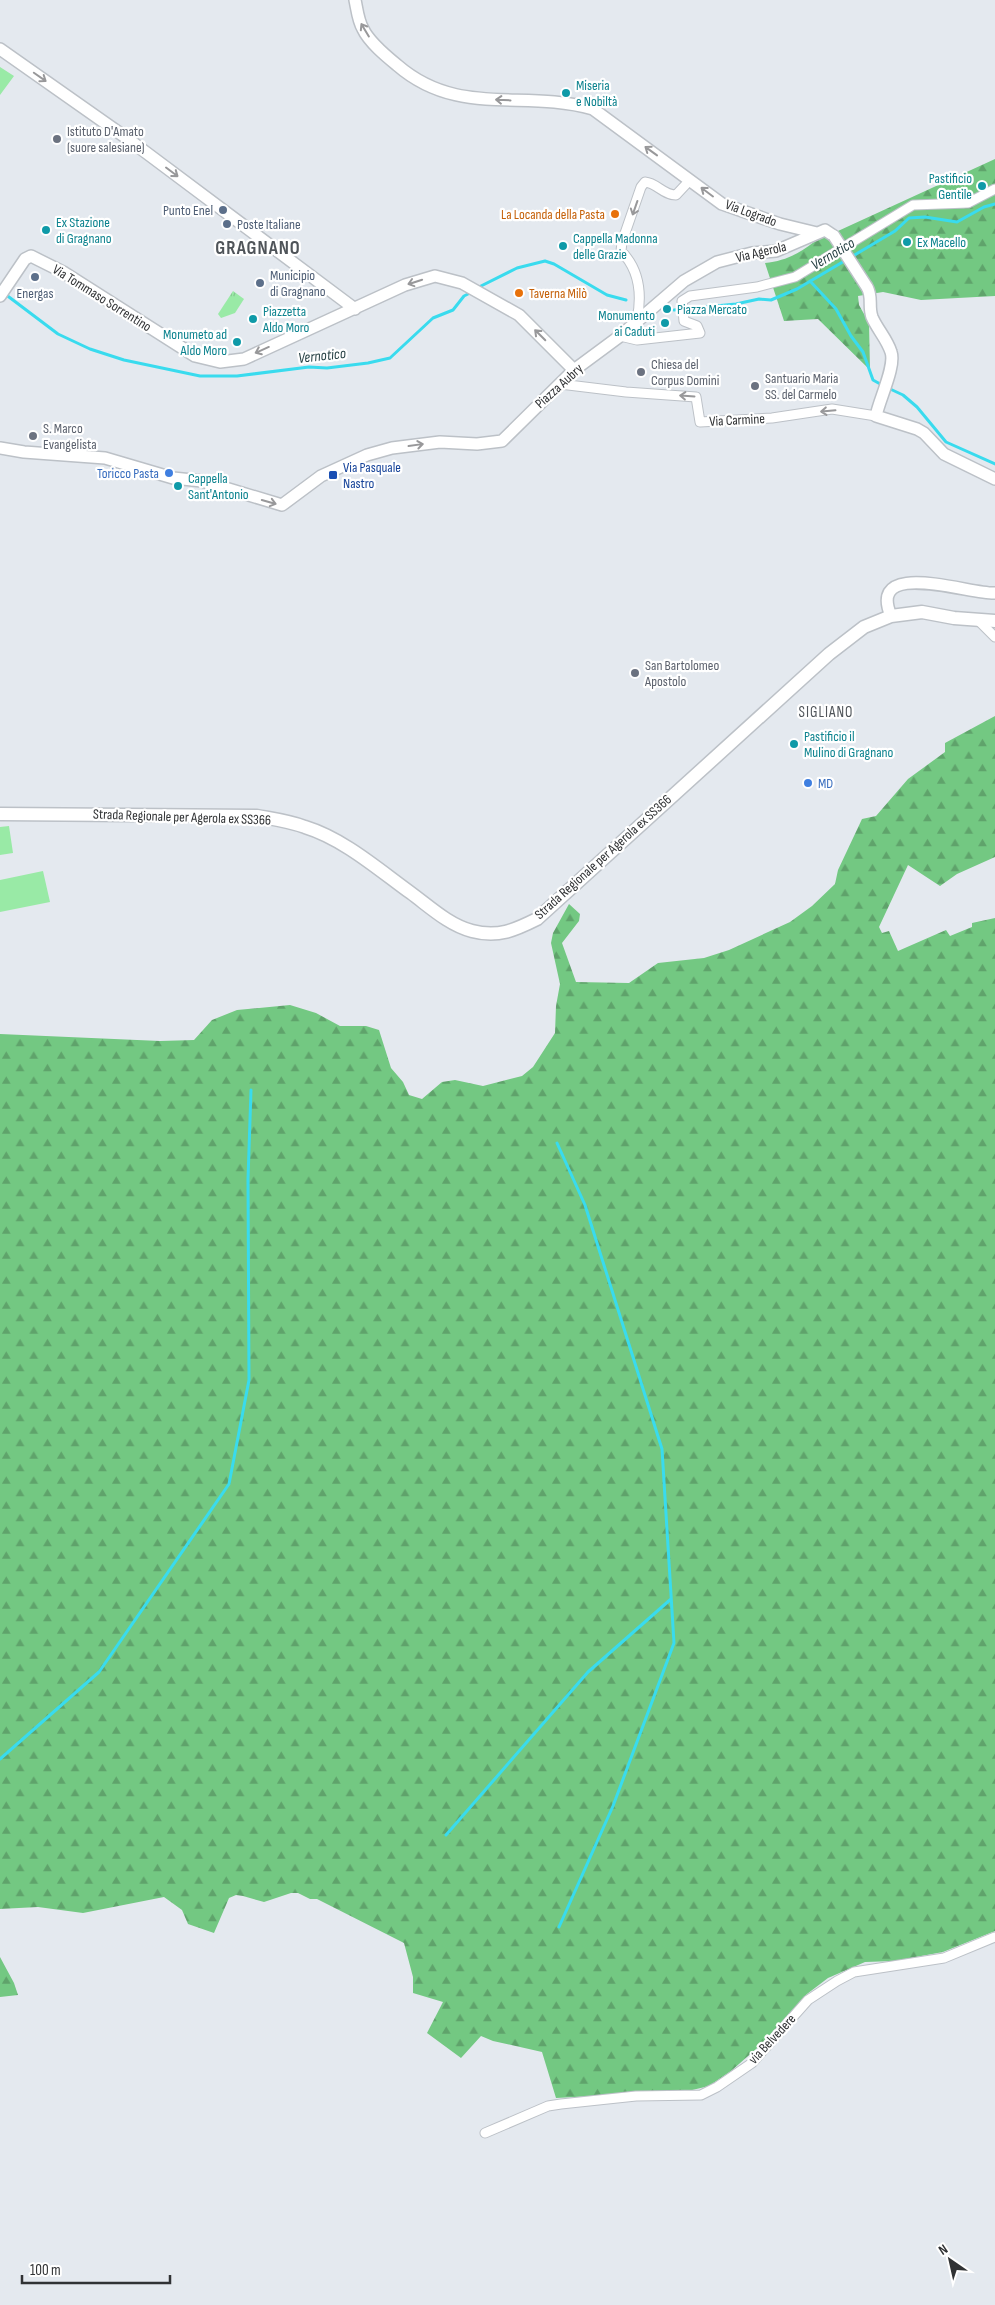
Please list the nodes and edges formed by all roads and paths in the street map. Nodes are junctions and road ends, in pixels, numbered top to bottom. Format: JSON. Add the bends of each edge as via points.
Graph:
{"nodes":[{"id":1,"x":355,"y":0,"type":"edge"},
{"id":2,"x":0,"y":49,"type":"edge"},
{"id":3,"x":690,"y":180,"type":"junction"},
{"id":4,"x":995,"y":189,"type":"edge"},
{"id":5,"x":780,"y":224,"type":"junction"},
{"id":6,"x":817,"y":234,"type":"junction"},
{"id":7,"x":783,"y":247,"type":"junction"},
{"id":8,"x":0,"y":296,"type":"edge"},
{"id":9,"x":354,"y":309,"type":"junction"},
{"id":10,"x":637,"y":320,"type":"junction"},
{"id":11,"x":620,"y":336,"type":"junction"},
{"id":12,"x":574,"y":370,"type":"junction"},
{"id":13,"x":560,"y":384,"type":"junction"},
{"id":14,"x":876,"y":416,"type":"junction"},
{"id":15,"x":0,"y":448,"type":"edge"},
{"id":16,"x":995,"y":479,"type":"edge"},
{"id":17,"x":995,"y":593,"type":"edge"},
{"id":18,"x":891,"y":616,"type":"junction"},
{"id":19,"x":978,"y":620,"type":"junction"},
{"id":20,"x":995,"y":621,"type":"edge"},
{"id":21,"x":995,"y":637,"type":"edge"},
{"id":22,"x":0,"y":814,"type":"edge"},
{"id":23,"x":995,"y":1937,"type":"edge"},
{"id":24,"x":485,"y":2132,"type":"dead end"}],
"edges":[{"from":3,"to":1,"type":"street","name":"Via Logrado","one_way":true,"via":[[593,109],[574,104],[471,99],[450,95],[410,77],[363,30]]},
{"from":2,"to":9,"type":"street","one_way":true,"via":[[128,139]]},
{"from":5,"to":3,"type":"street","name":"Via Logrado","one_way":true,"via":[[731,208]]},
{"from":3,"to":10,"type":"street","one_way":true,"via":[[676,195],[667,194],[652,183],[645,182],[641,187],[621,251],[630,260],[637,276],[640,296]]},
{"from":4,"to":11,"type":"street","via":[[968,203],[912,205],[796,277],[757,287],[690,296],[682,301],[684,321],[697,326],[700,333],[637,340]]},
{"from":5,"to":6,"type":"street","name":"Via Logrado"},
{"from":5,"to":7,"type":"street","via":[[786,229]]},
{"from":6,"to":7,"type":"street","name":"Via Agerola"},
{"from":6,"to":14,"type":"street","name":"Via Agerola","bridge":true,"via":[[825,230],[834,236],[867,287],[871,294],[872,318],[892,354]]},
{"from":7,"to":10,"type":"street","name":"Via Agerola","via":[[717,262],[684,281]]},
{"from":9,"to":8,"type":"street","name":"Via Tommaso Sorrentino","one_way":true,"via":[[244,359],[220,362],[195,356],[63,272],[31,256],[25,259]]},
{"from":12,"to":9,"type":"street","name":"Via Tommaso Sorrentino","one_way":true,"via":[[520,315],[462,283],[435,276],[405,285]]},
{"from":10,"to":11,"type":"street"},
{"from":11,"to":12,"type":"street","name":"Piazza Aubry"},
{"from":12,"to":13,"type":"street","name":"Piazza Aubry"},
{"from":14,"to":13,"type":"street","name":"Via Carmine","one_way":true,"via":[[832,409],[772,418],[700,422],[696,397]]},
{"from":15,"to":13,"type":"street","name":"Piazza Aubry","one_way":true,"via":[[105,458],[174,478],[202,481],[282,505],[322,476],[367,455],[392,448],[440,442],[477,444],[502,441]]},
{"from":14,"to":16,"type":"street","via":[[924,433],[944,454]]},
{"from":17,"to":18,"type":"street","via":[[917,582],[891,590],[886,595],[885,603]]},
{"from":18,"to":19,"type":"main road","name":"Strada Regionale per Agerola ex SS366","via":[[922,612]]},
{"from":18,"to":22,"type":"main road","name":"Strada Regionale per Agerola ex SS366","via":[[864,627],[829,654],[537,918],[513,932],[490,934],[472,931],[449,921],[335,842],[307,827],[280,820],[257,816]]},
{"from":19,"to":20,"type":"main road","name":"Strada Regionale per Agerola ex SS366"},
{"from":19,"to":21,"type":"street"},
{"from":23,"to":24,"type":"street","name":"via Belvedere","via":[[944,1958],[854,1972],[836,1981],[808,2000],[752,2063],[717,2088],[701,2095],[636,2096],[548,2106]]}]}
